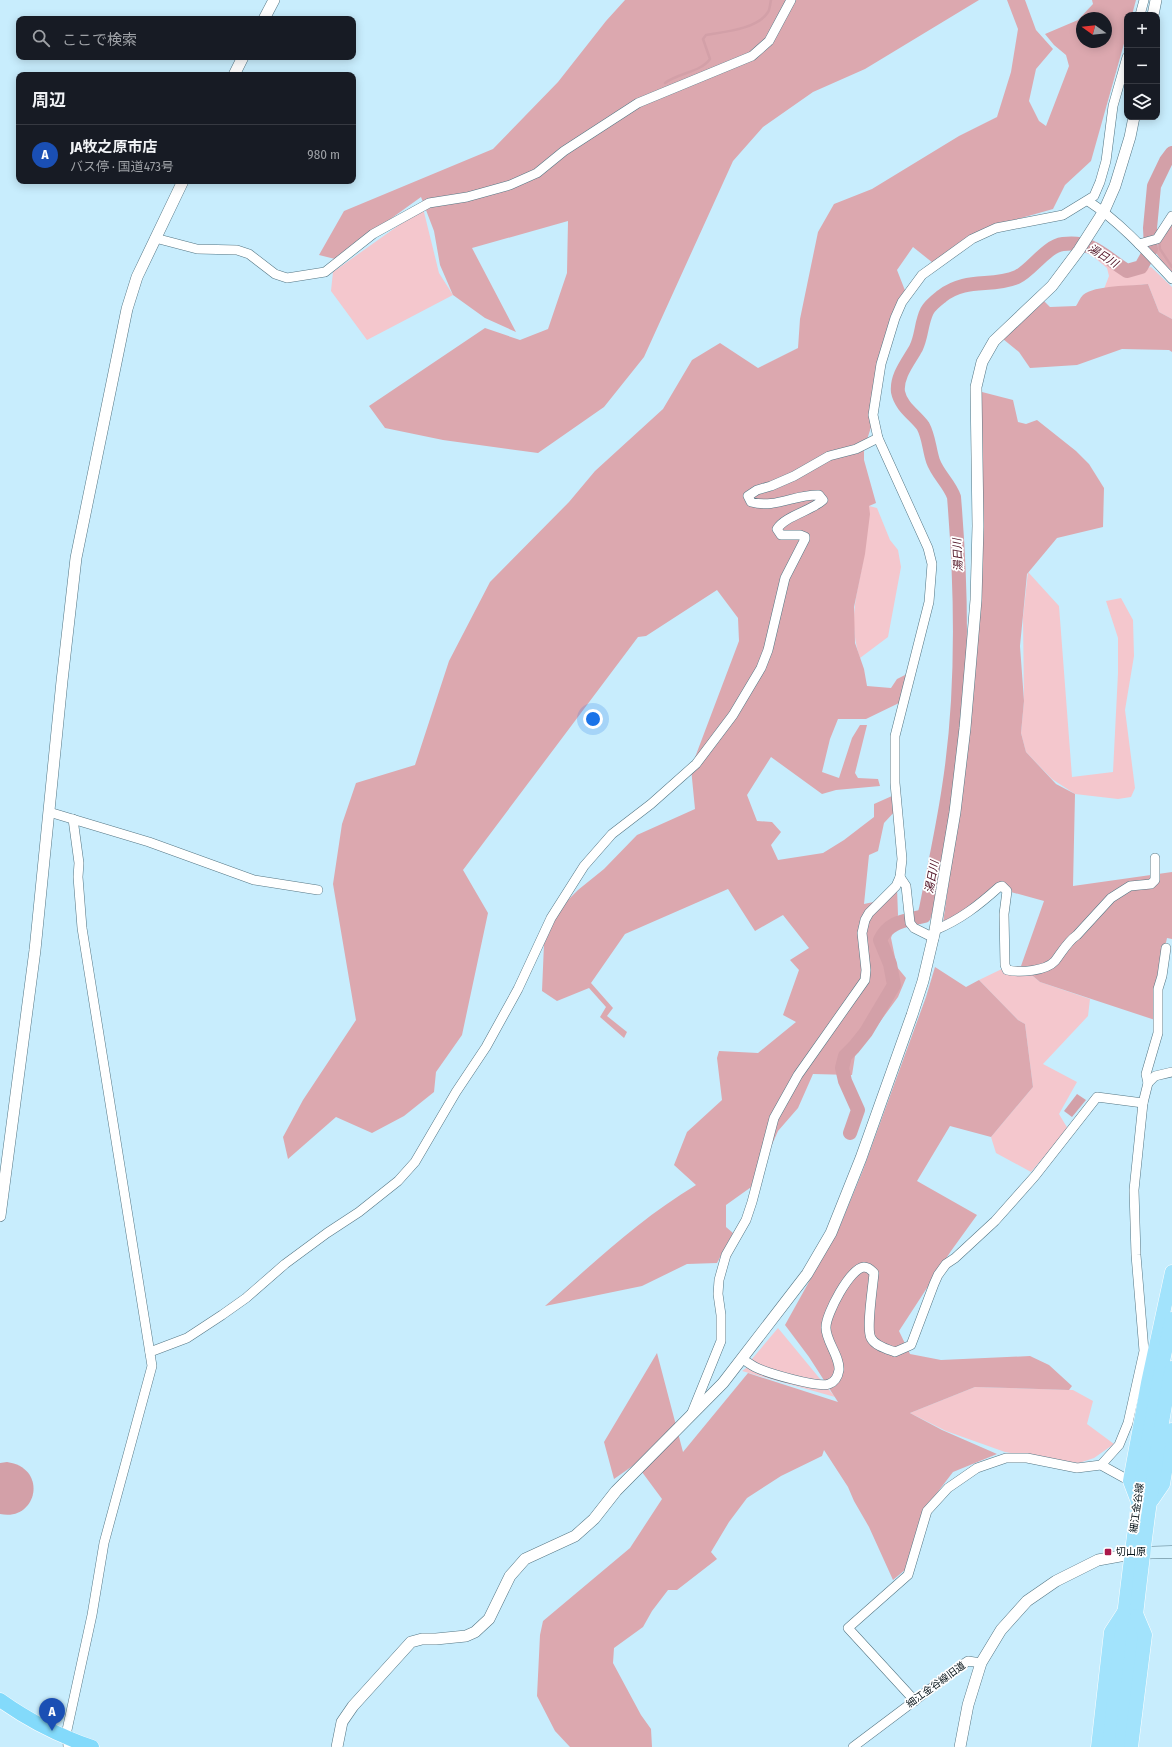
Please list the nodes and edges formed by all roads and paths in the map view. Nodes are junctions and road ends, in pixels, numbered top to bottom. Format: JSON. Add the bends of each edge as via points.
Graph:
{"nodes":[{"id":1,"x":274,"y":0,"type":"edge"},
{"id":2,"x":791,"y":0,"type":"edge"},
{"id":3,"x":1144,"y":0,"type":"edge"},
{"id":4,"x":1156,"y":0,"type":"edge"},
{"id":5,"x":1141,"y":12,"type":"edge"},
{"id":6,"x":1154,"y":12,"type":"edge"},
{"id":7,"x":266,"y":16,"type":"edge"},
{"id":8,"x":242,"y":60,"type":"edge"},
{"id":9,"x":1124,"y":68,"type":"edge"},
{"id":10,"x":236,"y":72,"type":"edge"},
{"id":11,"x":1133,"y":120,"type":"edge"},
{"id":12,"x":182,"y":184,"type":"edge"},
{"id":13,"x":1088,"y":201,"type":"junction"},
{"id":14,"x":1104,"y":211,"type":"junction"},
{"id":15,"x":1172,"y":216,"type":"edge"},
{"id":16,"x":155,"y":238,"type":"junction"},
{"id":17,"x":1139,"y":244,"type":"junction"},
{"id":18,"x":1172,"y":279,"type":"edge"},
{"id":19,"x":878,"y":438,"type":"junction"},
{"id":20,"x":49,"y":812,"type":"junction"},
{"id":21,"x":73,"y":819,"type":"junction"},
{"id":22,"x":1155,"y":858,"type":"dead end"},
{"id":23,"x":900,"y":877,"type":"junction"},
{"id":24,"x":318,"y":890,"type":"dead end"},
{"id":25,"x":934,"y":934,"type":"junction"},
{"id":26,"x":1166,"y":948,"type":"dead end"},
{"id":27,"x":1172,"y":1072,"type":"edge"},
{"id":28,"x":1148,"y":1083,"type":"junction"},
{"id":29,"x":1143,"y":1103,"type":"junction"},
{"id":30,"x":0,"y":1216,"type":"edge"},
{"id":31,"x":1172,"y":1272,"type":"edge"},
{"id":32,"x":1172,"y":1319,"type":"edge"},
{"id":33,"x":150,"y":1352,"type":"junction"},
{"id":34,"x":742,"y":1359,"type":"junction"},
{"id":35,"x":1172,"y":1368,"type":"edge"},
{"id":36,"x":690,"y":1416,"type":"junction"},
{"id":37,"x":1172,"y":1430,"type":"edge"},
{"id":38,"x":1101,"y":1465,"type":"junction"},
{"id":39,"x":1169,"y":1474,"type":"edge"},
{"id":40,"x":1130,"y":1482,"type":"junction"},
{"id":41,"x":1144,"y":1502,"type":"junction"},
{"id":42,"x":1172,"y":1552,"type":"edge"},
{"id":43,"x":1137,"y":1553,"type":"junction"},
{"id":44,"x":1130,"y":1613,"type":"junction"},
{"id":45,"x":981,"y":1663,"type":"junction"},
{"id":46,"x":0,"y":1700,"type":"edge"},
{"id":47,"x":915,"y":1700,"type":"junction"},
{"id":48,"x":67,"y":1743,"type":"edge"},
{"id":49,"x":92,"y":1747,"type":"edge"},
{"id":50,"x":337,"y":1747,"type":"edge"},
{"id":51,"x":853,"y":1747,"type":"edge"},
{"id":52,"x":960,"y":1747,"type":"edge"},
{"id":53,"x":1098,"y":1747,"type":"edge"},
{"id":54,"x":1109,"y":1747,"type":"edge"},
{"id":55,"x":1121,"y":1747,"type":"edge"},
{"id":56,"x":1131,"y":1747,"type":"edge"}],
"edges":[{"from":1,"to":7,"type":"street"},
{"from":2,"to":16,"type":"street","via":[[769,41],[752,56],[638,103],[564,151],[537,173],[510,185],[429,203],[373,234],[325,272],[287,278],[275,274],[249,254],[237,250],[197,249]]},
{"from":3,"to":5,"type":"street"},
{"from":4,"to":6,"type":"street"},
{"from":8,"to":10,"type":"street"},
{"from":9,"to":13,"type":"street","via":[[1114,106],[1106,161],[1094,196]]},
{"from":11,"to":14,"type":"street","via":[[1115,186]]},
{"from":12,"to":16,"type":"street"},
{"from":13,"to":14,"type":"street"},
{"from":13,"to":19,"type":"street","via":[[1063,215],[996,228],[972,240],[922,276],[902,302],[881,364],[873,415]]},
{"from":14,"to":17,"type":"street"},
{"from":14,"to":25,"type":"street","via":[[1052,286],[994,341],[982,362],[976,387],[976,600],[958,790]]},
{"from":15,"to":17,"type":"street","via":[[1157,239]]},
{"from":16,"to":20,"type":"street","via":[[137,277],[127,309],[81,532]]},
{"from":17,"to":18,"type":"street"},
{"from":19,"to":23,"type":"street","via":[[928,548],[932,564],[926,613],[895,736],[895,783],[902,859]]},
{"from":19,"to":33,"type":"street","via":[[856,449],[829,456],[794,476],[748,496],[751,502],[760,505],[811,495],[819,495],[823,500],[777,529],[781,535],[800,535],[805,539],[785,578],[768,650],[761,668],[733,715],[696,764],[612,834],[584,866],[551,918],[518,989],[489,1042],[415,1162],[398,1181],[285,1264],[246,1298],[187,1338]]},
{"from":20,"to":21,"type":"street"},
{"from":20,"to":30,"type":"street","via":[[35,950]]},
{"from":21,"to":24,"type":"street","via":[[149,842],[254,880]]},
{"from":21,"to":33,"type":"street","via":[[79,863],[82,928]]},
{"from":22,"to":25,"type":"street","via":[[1155,880],[1151,884],[1130,886],[1111,898],[1053,962],[1036,970],[1007,970],[1004,914],[1006,891],[1002,886],[955,922]]},
{"from":23,"to":25,"type":"street","via":[[906,886],[910,923],[914,928]]},
{"from":23,"to":36,"type":"street","via":[[896,886],[865,920],[862,933],[865,980],[798,1074],[774,1118],[746,1220],[726,1255],[719,1280],[722,1341]]},
{"from":25,"to":34,"type":"street","via":[[910,1023],[831,1233],[807,1274]]},
{"from":26,"to":28,"type":"street","via":[[1158,989],[1158,1033],[1146,1074]]},
{"from":27,"to":28,"type":"street","via":[[1155,1076]]},
{"from":28,"to":29,"type":"street"},
{"from":29,"to":34,"type":"street","via":[[1097,1098],[995,1221],[946,1264],[934,1284],[912,1345],[895,1352],[878,1345],[871,1338],[869,1328],[874,1273],[865,1267],[853,1274],[828,1316],[826,1328],[839,1370],[836,1379],[830,1384],[815,1384],[771,1373]]},
{"from":29,"to":38,"type":"street","via":[[1134,1190],[1136,1255],[1144,1351],[1128,1423],[1119,1445]]},
{"from":31,"to":40,"type":"main road","via":[[1146,1390]]},
{"from":32,"to":41,"type":"main road","name":"細江金谷線","via":[[1150,1427]]},
{"from":33,"to":48,"type":"street","via":[[152,1366],[104,1543]]},
{"from":34,"to":36,"type":"street","via":[[711,1397]]},
{"from":35,"to":41,"type":"main road","name":"細江金谷線","via":[[1159,1441]]},
{"from":36,"to":50,"type":"street","via":[[575,1536],[525,1559],[510,1576],[489,1619],[475,1632],[466,1636],[411,1642],[353,1706],[342,1722]]},
{"from":37,"to":39,"type":"main road"},
{"from":38,"to":40,"type":"street"},
{"from":38,"to":47,"type":"street","via":[[1077,1468],[1027,1458],[997,1460],[976,1468],[948,1488],[927,1511],[908,1575],[848,1628]]},
{"from":39,"to":41,"type":"main road","via":[[1163,1484]]},
{"from":40,"to":41,"type":"main road"},
{"from":41,"to":43,"type":"main road","name":"細江金谷線"},
{"from":42,"to":43,"type":"main road"},
{"from":43,"to":44,"type":"main road","name":"細江金谷線"},
{"from":43,"to":45,"type":"street","name":"細江金谷線旧道","via":[[1098,1560],[1056,1581],[1027,1601],[1001,1630]]},
{"from":44,"to":53,"type":"main road","via":[[1110,1632]]},
{"from":44,"to":54,"type":"main road","name":"細江金谷線"},
{"from":44,"to":55,"type":"main road","name":"細江金谷線"},
{"from":44,"to":56,"type":"main road","via":[[1144,1635]]},
{"from":45,"to":47,"type":"street","name":"細江金谷線旧道","via":[[968,1661]]},
{"from":45,"to":52,"type":"street","via":[[968,1706]]},
{"from":46,"to":48,"type":"highway"},
{"from":47,"to":51,"type":"street","name":"細江金谷線旧道"},
{"from":48,"to":49,"type":"highway"}]}
